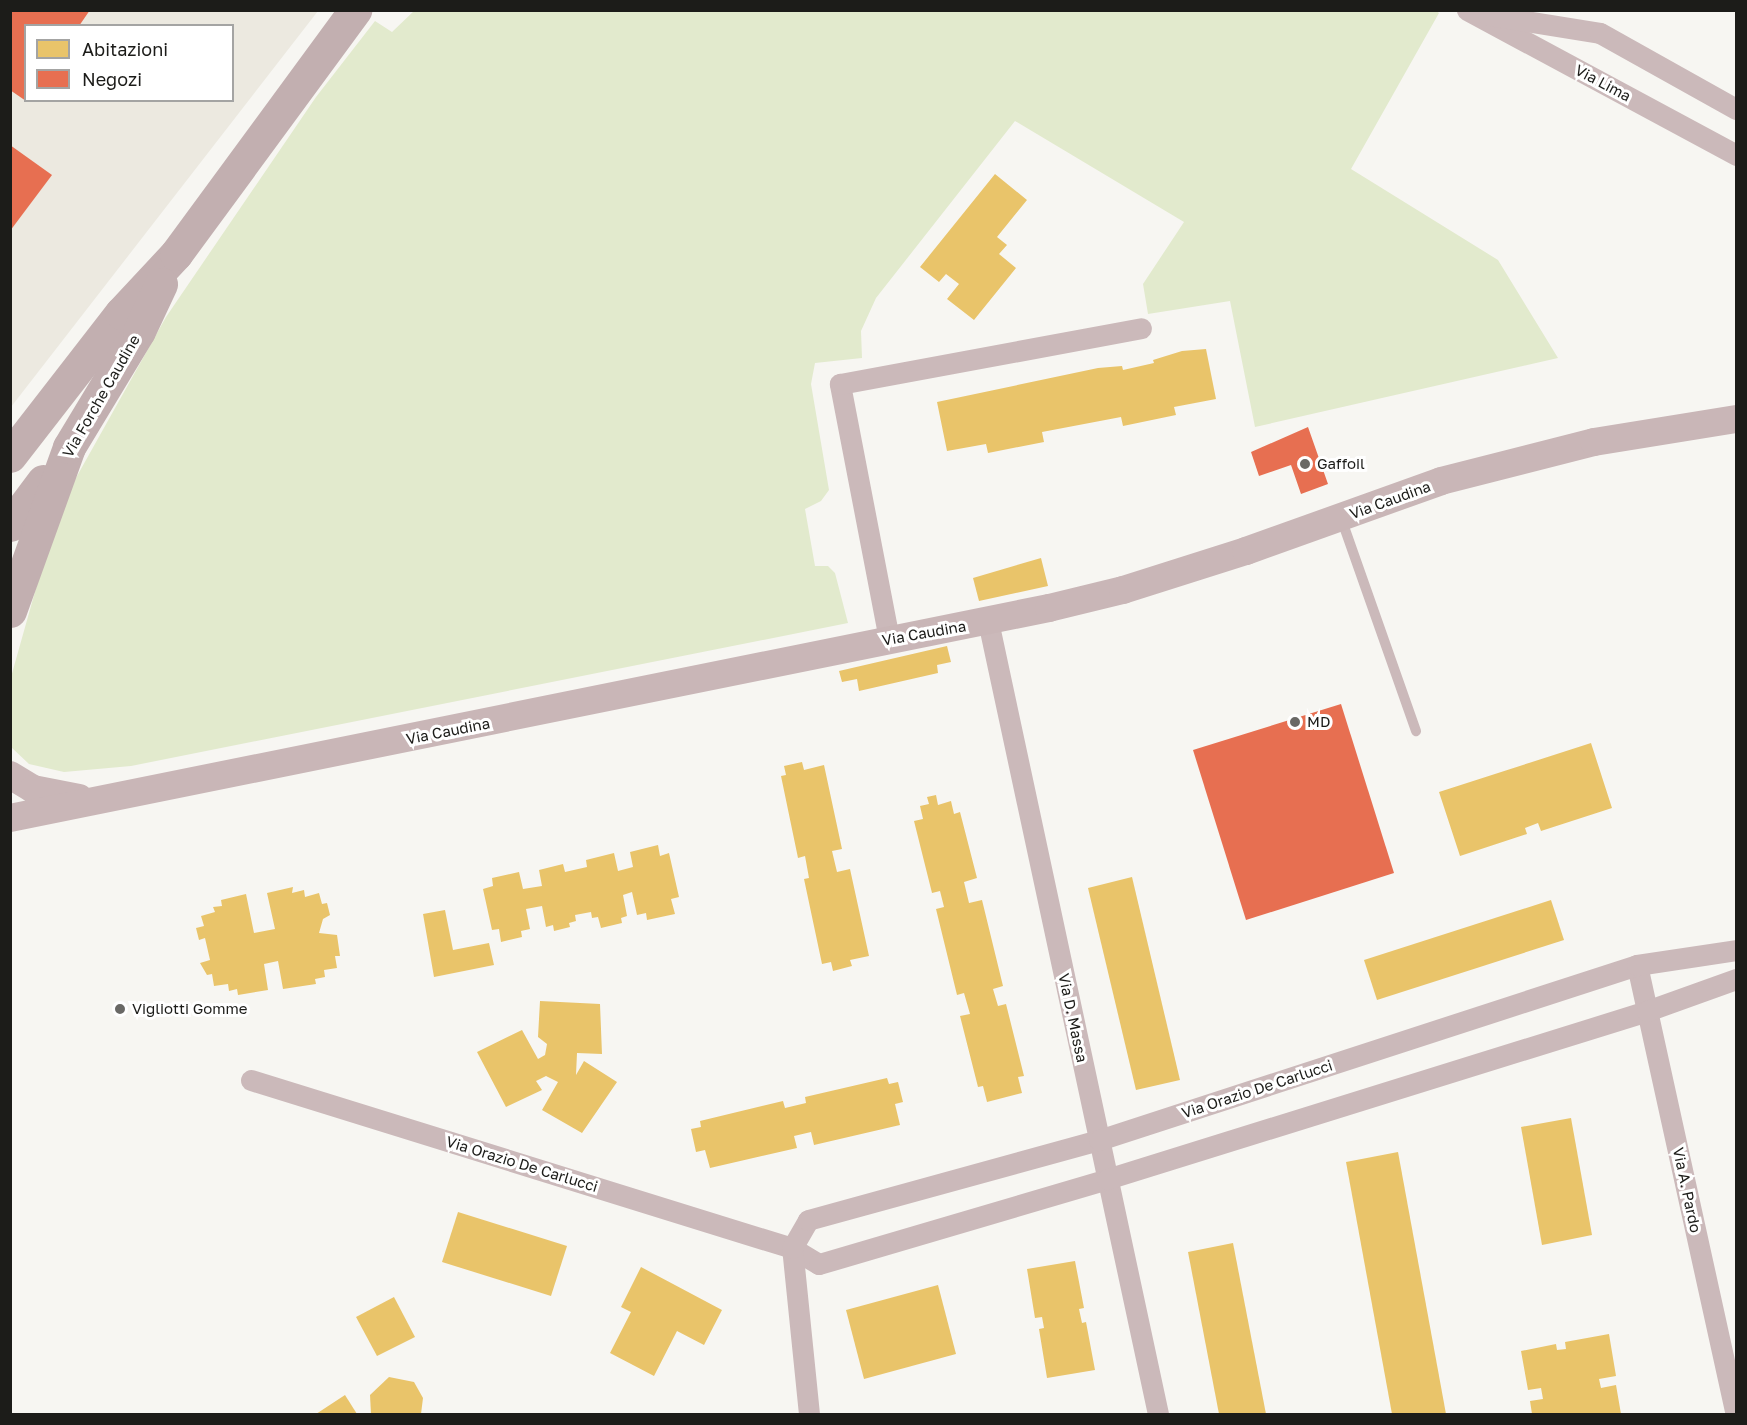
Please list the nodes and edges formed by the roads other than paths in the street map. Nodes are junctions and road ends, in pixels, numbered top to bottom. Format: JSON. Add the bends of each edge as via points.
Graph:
{"nodes":[{"id":1,"x":355,"y":10,"type":"edge"},
{"id":2,"x":1468,"y":11,"type":"edge"},
{"id":3,"x":1737,"y":109,"type":"edge"},
{"id":4,"x":1737,"y":154,"type":"edge"},
{"id":5,"x":176,"y":254,"type":"junction"},
{"id":6,"x":1141,"y":328,"type":"dead end"},
{"id":7,"x":1737,"y":419,"type":"edge"},
{"id":8,"x":69,"y":447,"type":"junction"},
{"id":9,"x":10,"y":456,"type":"edge"},
{"id":10,"x":1341,"y":518,"type":"junction"},
{"id":11,"x":10,"y":525,"type":"edge"},
{"id":12,"x":10,"y":611,"type":"edge"},
{"id":13,"x":988,"y":621,"type":"junction"},
{"id":14,"x":889,"y":639,"type":"junction"},
{"id":15,"x":1416,"y":732,"type":"dead end"},
{"id":16,"x":10,"y":775,"type":"edge"},
{"id":17,"x":99,"y":801,"type":"junction"},
{"id":18,"x":10,"y":818,"type":"edge"},
{"id":19,"x":1737,"y":950,"type":"edge"},
{"id":20,"x":1637,"y":965,"type":"junction"},
{"id":21,"x":1737,"y":979,"type":"edge"},
{"id":22,"x":1647,"y":1011,"type":"junction"},
{"id":23,"x":251,"y":1080,"type":"dead end"},
{"id":24,"x":1099,"y":1140,"type":"junction"},
{"id":25,"x":1107,"y":1179,"type":"junction"},
{"id":26,"x":792,"y":1248,"type":"junction"},
{"id":27,"x":809,"y":1414,"type":"edge"},
{"id":28,"x":1158,"y":1414,"type":"edge"},
{"id":29,"x":1736,"y":1414,"type":"edge"}],
"edges":[{"from":1,"to":5,"type":"main road","name":"Via Forche Caudine"},
{"from":2,"to":3,"type":"street","name":"Via Lima","via":[[1600,33]]},
{"from":2,"to":4,"type":"street","name":"Via Lima"},
{"from":5,"to":8,"type":"main road","name":"Via Forche Caudine","via":[[139,331]]},
{"from":5,"to":9,"type":"main road","name":"Via Forche Caudine","via":[[121,313]]},
{"from":6,"to":14,"type":"street","via":[[840,384]]},
{"from":7,"to":10,"type":"main road","name":"Via Caudina","via":[[1594,442],[1530,457],[1441,481]]},
{"from":8,"to":11,"type":"main road"},
{"from":8,"to":12,"type":"main road","name":"Via Forche Caudine"},
{"from":10,"to":13,"type":"main road","name":"Via Caudina","via":[[1124,590]]},
{"from":10,"to":15,"type":"lane"},
{"from":13,"to":14,"type":"main road","name":"Via Caudina"},
{"from":13,"to":24,"type":"street","name":"Via D. Massa"},
{"from":14,"to":17,"type":"main road","name":"Via Caudina","via":[[745,672]]},
{"from":16,"to":17,"type":"main road","name":"Via Caudina","via":[[33,789]]},
{"from":17,"to":18,"type":"main road","name":"Via Caudina"},
{"from":19,"to":20,"type":"street","name":"Via Orazio De Carlucci"},
{"from":20,"to":22,"type":"street","name":"Via A. Pardo"},
{"from":20,"to":24,"type":"street","name":"Via Orazio De Carlucci"},
{"from":21,"to":22,"type":"street","name":"Via Orazio De Carlucci"},
{"from":22,"to":25,"type":"street","name":"Via Orazio De Carlucci"},
{"from":22,"to":29,"type":"street","name":"Via A. Pardo"},
{"from":23,"to":26,"type":"street","name":"Via Orazio De Carlucci"},
{"from":24,"to":25,"type":"street","name":"Via D. Massa"},
{"from":24,"to":26,"type":"street","name":"Via Orazio De Carlucci","via":[[808,1220]]},
{"from":25,"to":26,"type":"street","name":"Via Orazio De Carlucci","via":[[819,1264]]},
{"from":25,"to":28,"type":"street","name":"Via D. Massa"},
{"from":26,"to":27,"type":"street"}]}
